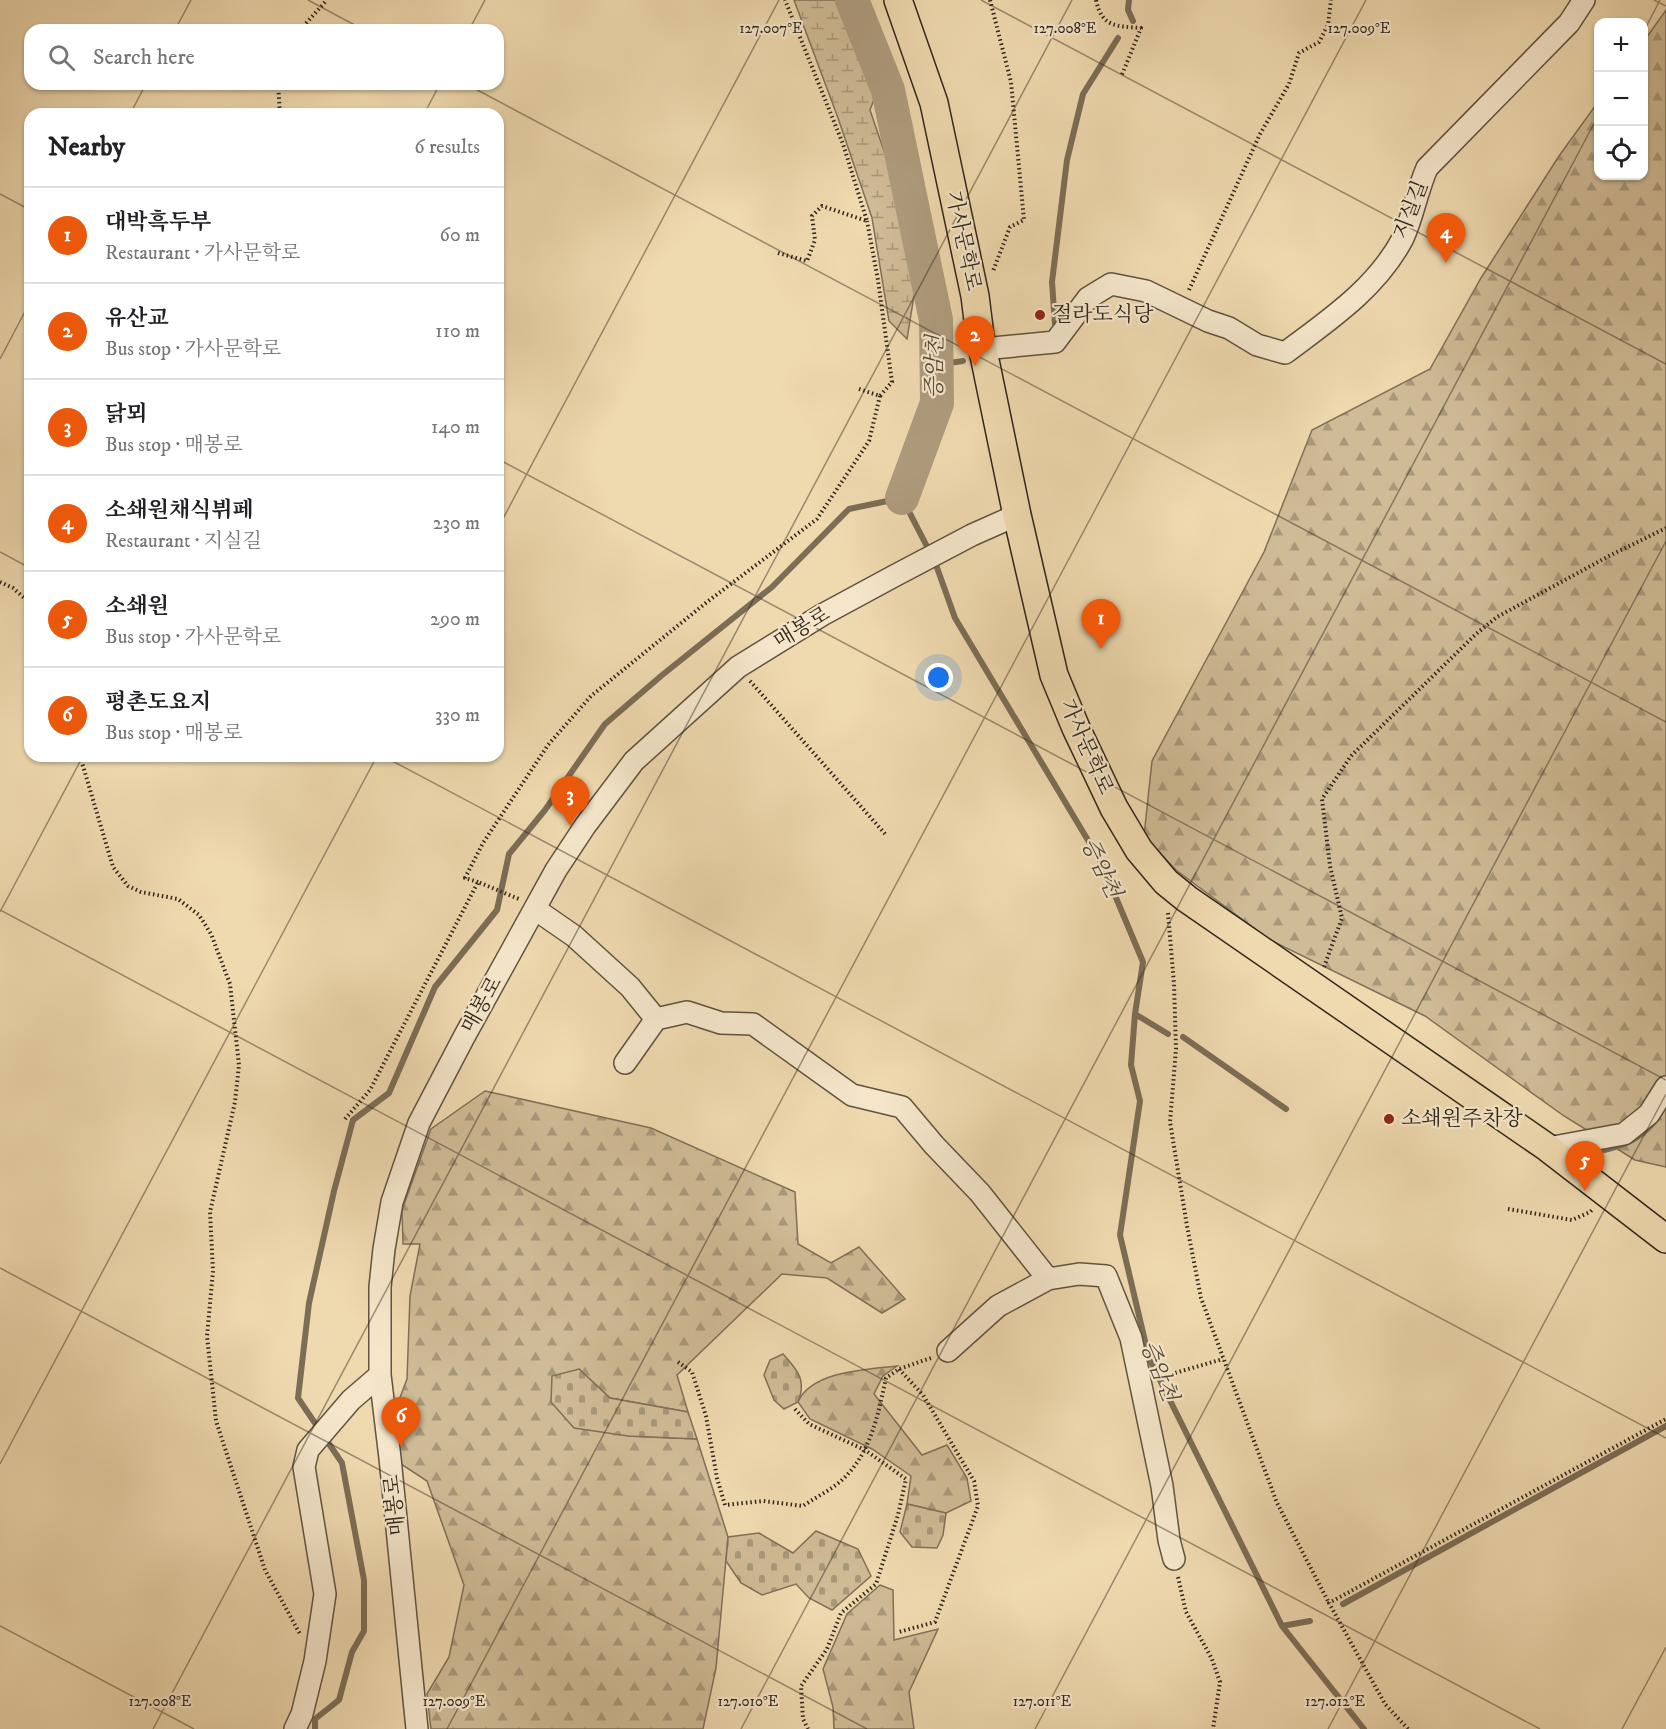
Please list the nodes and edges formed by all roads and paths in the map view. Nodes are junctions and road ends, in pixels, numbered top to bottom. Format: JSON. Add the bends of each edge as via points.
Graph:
{"nodes":[{"id":1,"x":327,"y":0,"type":"edge"},
{"id":2,"x":784,"y":0,"type":"edge"},
{"id":3,"x":898,"y":0,"type":"edge"},
{"id":4,"x":990,"y":0,"type":"edge"},
{"id":5,"x":1095,"y":0,"type":"edge"},
{"id":6,"x":1331,"y":0,"type":"edge"},
{"id":7,"x":1584,"y":0,"type":"edge"},
{"id":8,"x":305,"y":24,"type":"edge"},
{"id":9,"x":1121,"y":77,"type":"dead end"},
{"id":10,"x":278,"y":90,"type":"edge"},
{"id":11,"x":280,"y":108,"type":"edge"},
{"id":12,"x":867,"y":221,"type":"junction"},
{"id":13,"x":778,"y":254,"type":"dead end"},
{"id":14,"x":975,"y":296,"type":"junction"},
{"id":15,"x":1181,"y":306,"type":"junction"},
{"id":16,"x":983,"y":349,"type":"junction"},
{"id":17,"x":859,"y":389,"type":"dead end"},
{"id":18,"x":880,"y":396,"type":"junction"},
{"id":19,"x":1017,"y":515,"type":"junction"},
{"id":20,"x":1666,"y":528,"type":"edge"},
{"id":21,"x":0,"y":582,"type":"edge"},
{"id":22,"x":24,"y":598,"type":"edge"},
{"id":23,"x":738,"y":667,"type":"junction"},
{"id":24,"x":82,"y":762,"type":"edge"},
{"id":25,"x":887,"y":836,"type":"dead end"},
{"id":26,"x":1166,"y":882,"type":"junction"},
{"id":27,"x":480,"y":883,"type":"junction"},
{"id":28,"x":529,"y":905,"type":"junction"},
{"id":29,"x":1316,"y":989,"type":"junction"},
{"id":30,"x":656,"y":1019,"type":"junction"},
{"id":31,"x":625,"y":1063,"type":"dead end"},
{"id":32,"x":1666,"y":1088,"type":"edge"},
{"id":33,"x":345,"y":1119,"type":"dead end"},
{"id":34,"x":1548,"y":1148,"type":"junction"},
{"id":35,"x":1606,"y":1191,"type":"junction"},
{"id":36,"x":1508,"y":1209,"type":"dead end"},
{"id":37,"x":1666,"y":1239,"type":"edge"},
{"id":38,"x":1048,"y":1279,"type":"junction"},
{"id":39,"x":948,"y":1351,"type":"joint"},
{"id":40,"x":1223,"y":1359,"type":"junction"},
{"id":41,"x":678,"y":1362,"type":"dead end"},
{"id":42,"x":899,"y":1369,"type":"junction"},
{"id":43,"x":380,"y":1375,"type":"junction"},
{"id":44,"x":1149,"y":1381,"type":"dead end"},
{"id":45,"x":795,"y":1409,"type":"dead end"},
{"id":46,"x":1666,"y":1419,"type":"edge"},
{"id":47,"x":865,"y":1450,"type":"junction"},
{"id":48,"x":1174,"y":1559,"type":"joint"},
{"id":49,"x":1329,"y":1603,"type":"junction"},
{"id":50,"x":899,"y":1632,"type":"dead end"},
{"id":51,"x":315,"y":1661,"type":"junction"},
{"id":52,"x":296,"y":1729,"type":"edge"},
{"id":53,"x":417,"y":1729,"type":"edge"},
{"id":54,"x":808,"y":1729,"type":"edge"},
{"id":55,"x":1213,"y":1729,"type":"edge"},
{"id":56,"x":1408,"y":1729,"type":"edge"}],
"edges":[{"from":1,"to":8,"type":"path"},
{"from":2,"to":12,"type":"path","via":[[843,144]]},
{"from":3,"to":14,"type":"main road","name":"가사문학로","via":[[933,103]]},
{"from":4,"to":14,"type":"path","via":[[1011,82],[1024,220],[1010,227],[991,276]]},
{"from":5,"to":9,"type":"path","via":[[1098,14],[1112,25],[1141,28]]},
{"from":6,"to":15,"type":"path","via":[[1328,25],[1319,42],[1299,53],[1289,84],[1260,134]]},
{"from":7,"to":15,"type":"street","name":"지실길","via":[[1569,23],[1427,168],[1391,260],[1340,312],[1285,353],[1257,345]]},
{"from":10,"to":11,"type":"path"},
{"from":12,"to":13,"type":"path","via":[[822,206],[812,216],[815,240],[807,261]]},
{"from":12,"to":18,"type":"path","via":[[892,382]]},
{"from":14,"to":16,"type":"main road","name":"가사문학로"},
{"from":15,"to":16,"type":"street","name":"지실길","via":[[1146,291],[1111,284],[1088,298],[1055,342]]},
{"from":16,"to":19,"type":"main road","name":"가사문학로"},
{"from":17,"to":18,"type":"path"},
{"from":18,"to":27,"type":"path","via":[[869,441],[817,519],[591,696],[548,745],[483,843],[465,878]]},
{"from":19,"to":23,"type":"street","name":"매봉로","via":[[896,574]]},
{"from":19,"to":26,"type":"main road","name":"가사문학로","via":[[1054,675],[1114,808],[1139,850]]},
{"from":20,"to":29,"type":"path","via":[[1497,617],[1351,756],[1322,799],[1330,866],[1342,918]]},
{"from":21,"to":22,"type":"path"},
{"from":23,"to":25,"type":"path"},
{"from":23,"to":28,"type":"street","name":"매봉로","via":[[634,761]]},
{"from":24,"to":51,"type":"path","via":[[113,867],[128,886],[178,899],[199,915],[211,934],[230,984],[239,1065],[235,1102],[210,1212],[213,1271],[207,1336],[216,1421],[265,1570]]},
{"from":26,"to":29,"type":"main road","name":"가사문학로"},
{"from":26,"to":40,"type":"path","via":[[1176,1049],[1170,1122],[1202,1298]]},
{"from":27,"to":28,"type":"path"},
{"from":27,"to":33,"type":"path","via":[[370,1090]]},
{"from":28,"to":30,"type":"street","via":[[574,936],[630,987]]},
{"from":28,"to":43,"type":"street","name":"매봉로","via":[[419,1123],[392,1202],[380,1287]]},
{"from":29,"to":34,"type":"main road","name":"가사문학로"},
{"from":30,"to":31,"type":"street"},
{"from":30,"to":38,"type":"street","via":[[687,1012],[720,1023],[753,1024],[852,1095],[902,1107],[980,1193]]},
{"from":32,"to":34,"type":"street","via":[[1649,1114],[1624,1134]]},
{"from":34,"to":35,"type":"main road","name":"가사문학로"},
{"from":35,"to":36,"type":"path","via":[[1590,1212],[1572,1220]]},
{"from":35,"to":37,"type":"main road","name":"가사문학로"},
{"from":38,"to":39,"type":"street","via":[[998,1306]]},
{"from":38,"to":48,"type":"street","via":[[1079,1274],[1106,1276],[1131,1338]]},
{"from":39,"to":42,"type":"path"},
{"from":40,"to":44,"type":"path"},
{"from":40,"to":49,"type":"path","via":[[1277,1503]]},
{"from":41,"to":47,"type":"path","via":[[692,1372],[725,1505],[763,1501],[803,1506],[842,1480]]},
{"from":42,"to":47,"type":"path","via":[[886,1378],[877,1421]]},
{"from":42,"to":50,"type":"path","via":[[924,1395],[974,1481],[978,1506],[935,1622]]},
{"from":43,"to":51,"type":"street","via":[[351,1400],[309,1450],[304,1467],[325,1594]]},
{"from":43,"to":53,"type":"street","name":"매봉로"},
{"from":45,"to":47,"type":"path","via":[[809,1424]]},
{"from":46,"to":49,"type":"path"},
{"from":47,"to":54,"type":"path","via":[[906,1479],[876,1584],[841,1613],[827,1649],[801,1686],[803,1719]]},
{"from":48,"to":55,"type":"path","via":[[1185,1612],[1212,1659],[1220,1682]]},
{"from":49,"to":56,"type":"path","via":[[1385,1704]]},
{"from":51,"to":52,"type":"street"}]}
